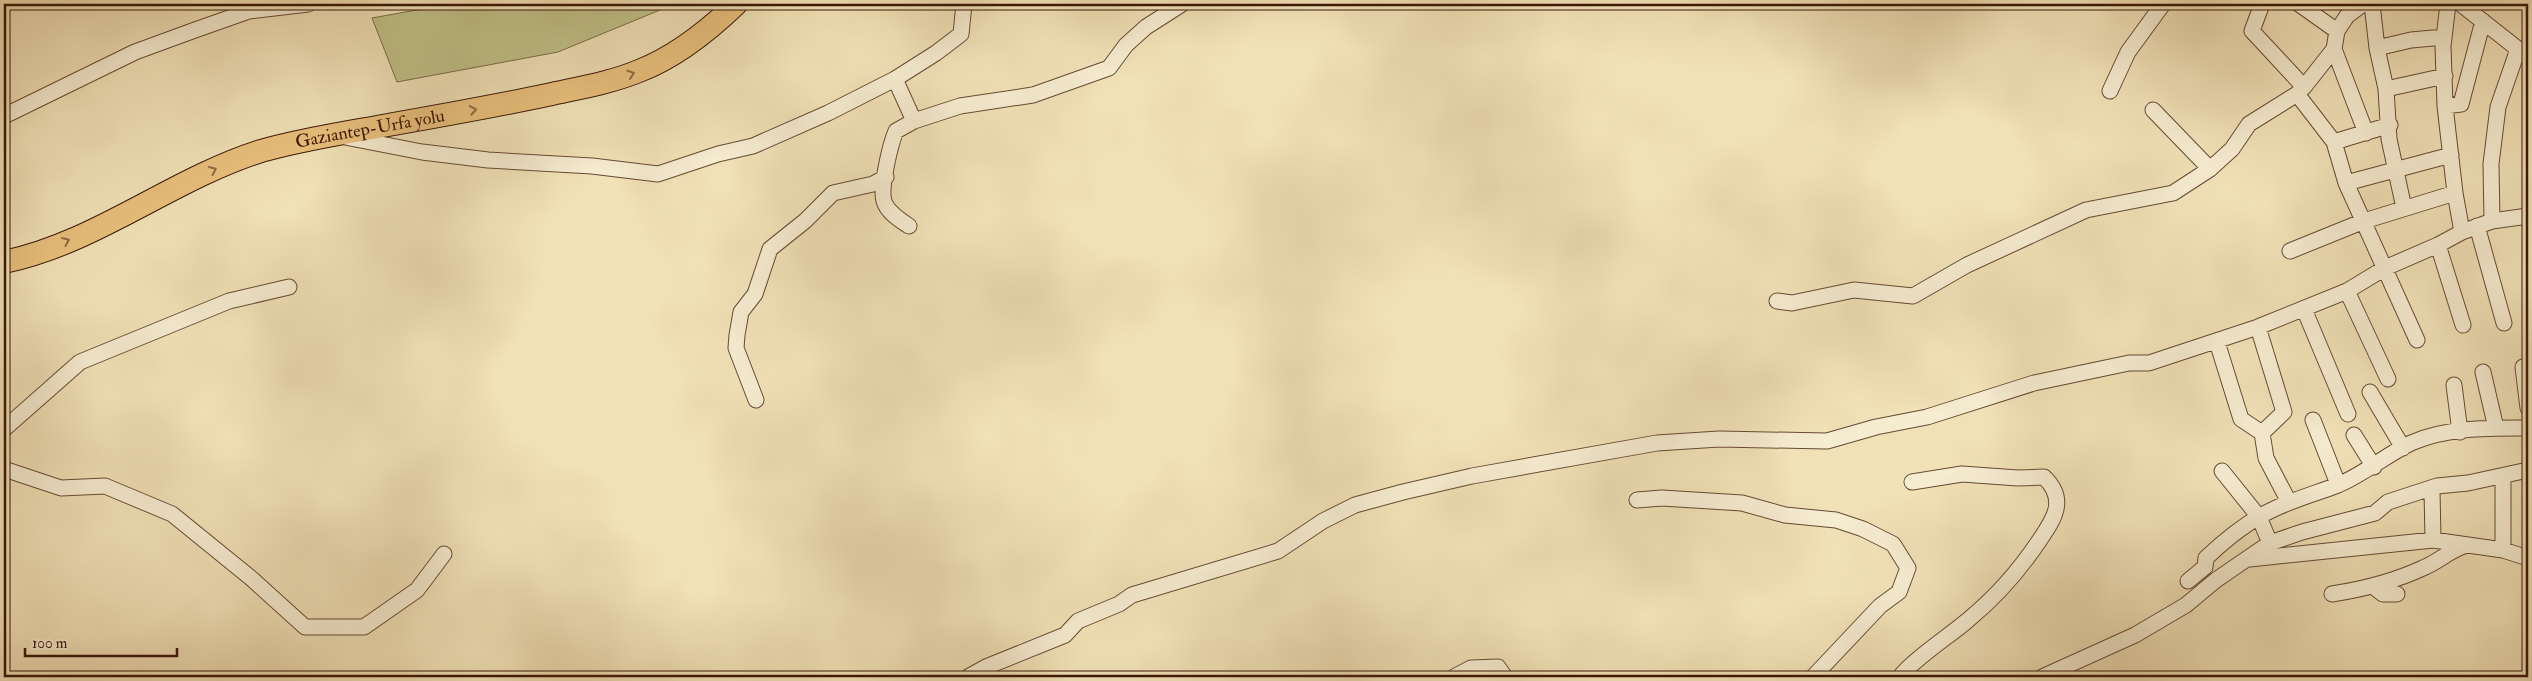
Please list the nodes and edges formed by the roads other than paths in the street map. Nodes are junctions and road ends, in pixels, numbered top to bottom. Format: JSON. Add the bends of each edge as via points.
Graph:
{"nodes":[{"id":1,"x":308,"y":4,"type":"edge"},
{"id":2,"x":712,"y":4,"type":"edge"},
{"id":3,"x":736,"y":4,"type":"edge"},
{"id":4,"x":964,"y":4,"type":"edge"},
{"id":5,"x":1182,"y":4,"type":"edge"},
{"id":6,"x":2163,"y":4,"type":"edge"},
{"id":7,"x":2262,"y":4,"type":"edge"},
{"id":8,"x":2299,"y":4,"type":"edge"},
{"id":9,"x":2363,"y":4,"type":"edge"},
{"id":10,"x":2372,"y":4,"type":"edge"},
{"id":11,"x":2448,"y":4,"type":"edge"},
{"id":12,"x":2462,"y":4,"type":"edge"},
{"id":13,"x":2482,"y":21,"type":"junction"},
{"id":14,"x":2337,"y":31,"type":"junction"},
{"id":15,"x":2444,"y":37,"type":"junction"},
{"id":16,"x":2377,"y":48,"type":"junction"},
{"id":17,"x":2334,"y":49,"type":"junction"},
{"id":18,"x":2523,"y":53,"type":"edge"},
{"id":19,"x":2445,"y":76,"type":"junction"},
{"id":20,"x":895,"y":79,"type":"junction"},
{"id":21,"x":2386,"y":89,"type":"junction"},
{"id":22,"x":2110,"y":91,"type":"dead end"},
{"id":23,"x":2300,"y":91,"type":"junction"},
{"id":24,"x":2445,"y":106,"type":"junction"},
{"id":25,"x":2153,"y":110,"type":"dead end"},
{"id":26,"x":4,"y":116,"type":"edge"},
{"id":27,"x":914,"y":120,"type":"junction"},
{"id":28,"x":2390,"y":125,"type":"junction"},
{"id":29,"x":2366,"y":133,"type":"junction"},
{"id":30,"x":334,"y":135,"type":"junction"},
{"id":31,"x":2334,"y":142,"type":"junction"},
{"id":32,"x":2452,"y":155,"type":"junction"},
{"id":33,"x":2210,"y":169,"type":"junction"},
{"id":34,"x":2396,"y":170,"type":"junction"},
{"id":35,"x":886,"y":178,"type":"junction"},
{"id":36,"x":2346,"y":183,"type":"junction"},
{"id":37,"x":2455,"y":193,"type":"junction"},
{"id":38,"x":2404,"y":208,"type":"junction"},
{"id":39,"x":2527,"y":211,"type":"edge"},
{"id":40,"x":2492,"y":220,"type":"junction"},
{"id":41,"x":2364,"y":221,"type":"junction"},
{"id":42,"x":909,"y":226,"type":"dead end"},
{"id":43,"x":2477,"y":226,"type":"junction"},
{"id":44,"x":2462,"y":232,"type":"junction"},
{"id":45,"x":2438,"y":245,"type":"junction"},
{"id":46,"x":4,"y":246,"type":"edge"},
{"id":47,"x":2290,"y":251,"type":"dead end"},
{"id":48,"x":4,"y":262,"type":"edge"},
{"id":49,"x":2385,"y":268,"type":"junction"},
{"id":50,"x":289,"y":287,"type":"dead end"},
{"id":51,"x":2347,"y":291,"type":"junction"},
{"id":52,"x":1777,"y":301,"type":"dead end"},
{"id":53,"x":2304,"y":309,"type":"junction"},
{"id":54,"x":2504,"y":323,"type":"dead end"},
{"id":55,"x":2463,"y":325,"type":"dead end"},
{"id":56,"x":2258,"y":327,"type":"junction"},
{"id":57,"x":2417,"y":340,"type":"dead end"},
{"id":58,"x":2217,"y":342,"type":"junction"},
{"id":59,"x":2522,"y":366,"type":"dead end"},
{"id":60,"x":2483,"y":372,"type":"dead end"},
{"id":61,"x":2388,"y":379,"type":"dead end"},
{"id":62,"x":2454,"y":385,"type":"dead end"},
{"id":63,"x":2370,"y":392,"type":"dead end"},
{"id":64,"x":756,"y":400,"type":"dead end"},
{"id":65,"x":2528,"y":408,"type":"edge"},
{"id":66,"x":2348,"y":414,"type":"dead end"},
{"id":67,"x":2314,"y":420,"type":"dead end"},
{"id":68,"x":2496,"y":428,"type":"junction"},
{"id":69,"x":2528,"y":428,"type":"edge"},
{"id":70,"x":4,"y":429,"type":"edge"},
{"id":71,"x":2460,"y":432,"type":"junction"},
{"id":72,"x":2262,"y":433,"type":"junction"},
{"id":73,"x":2354,"y":435,"type":"dead end"},
{"id":74,"x":2403,"y":448,"type":"junction"},
{"id":75,"x":2374,"y":467,"type":"junction"},
{"id":76,"x":4,"y":469,"type":"edge"},
{"id":77,"x":2528,"y":470,"type":"edge"},
{"id":78,"x":2222,"y":471,"type":"dead end"},
{"id":79,"x":2503,"y":476,"type":"junction"},
{"id":80,"x":1912,"y":482,"type":"dead end"},
{"id":81,"x":2338,"y":484,"type":"junction"},
{"id":82,"x":2432,"y":489,"type":"junction"},
{"id":83,"x":1637,"y":500,"type":"dead end"},
{"id":84,"x":2289,"y":502,"type":"junction"},
{"id":85,"x":2259,"y":517,"type":"junction"},
{"id":86,"x":2433,"y":540,"type":"junction"},
{"id":87,"x":2270,"y":543,"type":"junction"},
{"id":88,"x":2468,"y":545,"type":"junction"},
{"id":89,"x":2503,"y":550,"type":"junction"},
{"id":90,"x":444,"y":554,"type":"dead end"},
{"id":91,"x":2528,"y":558,"type":"edge"},
{"id":92,"x":2248,"y":559,"type":"junction"},
{"id":93,"x":2188,"y":581,"type":"dead end"},
{"id":94,"x":2374,"y":587,"type":"junction"},
{"id":95,"x":2332,"y":594,"type":"dead end"},
{"id":96,"x":2397,"y":594,"type":"dead end"},
{"id":97,"x":968,"y":677,"type":"edge"},
{"id":98,"x":1454,"y":677,"type":"edge"},
{"id":99,"x":1505,"y":677,"type":"edge"},
{"id":100,"x":1813,"y":677,"type":"edge"},
{"id":101,"x":1900,"y":677,"type":"edge"},
{"id":102,"x":2042,"y":677,"type":"edge"}],
"edges":[{"from":1,"to":26,"type":"street","via":[[250,11],[135,52]]},
{"from":2,"to":46,"type":"highway","name":"Gaziantep-Urfa yolu","via":[[658,45],[634,57],[600,68],[496,90],[295,126],[255,137],[214,153],[42,235]]},
{"from":30,"to":3,"type":"highway","name":"Gaziantep-Urfa yolu","one_way":true,"via":[[499,105],[640,71],[666,58]]},
{"from":4,"to":20,"type":"street","via":[[961,34]]},
{"from":5,"to":27,"type":"street","via":[[1146,27],[1126,45],[1109,68],[1033,95],[960,106]]},
{"from":6,"to":22,"type":"street","via":[[2128,52]]},
{"from":7,"to":23,"type":"street","via":[[2252,31]]},
{"from":8,"to":14,"type":"street"},
{"from":9,"to":14,"type":"street"},
{"from":10,"to":16,"type":"street"},
{"from":11,"to":15,"type":"street"},
{"from":12,"to":13,"type":"street"},
{"from":13,"to":18,"type":"street"},
{"from":13,"to":24,"type":"street","via":[[2461,104]]},
{"from":14,"to":17,"type":"street"},
{"from":15,"to":16,"type":"street"},
{"from":15,"to":19,"type":"street"},
{"from":16,"to":21,"type":"street"},
{"from":17,"to":23,"type":"street"},
{"from":17,"to":29,"type":"street"},
{"from":18,"to":40,"type":"street","via":[[2498,107],[2490,164]]},
{"from":19,"to":21,"type":"street"},
{"from":19,"to":24,"type":"street"},
{"from":20,"to":27,"type":"street"},
{"from":20,"to":30,"type":"street","via":[[754,146],[658,174],[592,166],[488,160],[422,152]]},
{"from":21,"to":28,"type":"street"},
{"from":23,"to":31,"type":"street"},
{"from":23,"to":33,"type":"street","via":[[2250,124],[2232,149]]},
{"from":24,"to":32,"type":"street"},
{"from":25,"to":33,"type":"street"},
{"from":27,"to":35,"type":"street","via":[[896,131]]},
{"from":28,"to":29,"type":"street"},
{"from":28,"to":34,"type":"street","via":[[2389,139]]},
{"from":29,"to":31,"type":"street"},
{"from":48,"to":30,"type":"highway","name":"Gaziantep-Urfa yolu","one_way":true,"via":[[47,249],[220,167],[298,141]]},
{"from":31,"to":36,"type":"street"},
{"from":32,"to":34,"type":"street"},
{"from":32,"to":37,"type":"street"},
{"from":33,"to":52,"type":"street","via":[[2173,193],[2086,210],[1967,266],[1913,296],[1854,290],[1792,303]]},
{"from":34,"to":36,"type":"street"},
{"from":34,"to":38,"type":"street"},
{"from":35,"to":42,"type":"street","via":[[884,202],[896,217]]},
{"from":35,"to":64,"type":"street","via":[[874,184],[833,193],[770,249],[755,294],[742,312],[736,348]]},
{"from":36,"to":41,"type":"street"},
{"from":37,"to":38,"type":"street"},
{"from":37,"to":44,"type":"street"},
{"from":38,"to":41,"type":"street"},
{"from":39,"to":40,"type":"street"},
{"from":40,"to":43,"type":"street"},
{"from":41,"to":47,"type":"street"},
{"from":41,"to":49,"type":"street"},
{"from":43,"to":44,"type":"street"},
{"from":43,"to":54,"type":"street"},
{"from":44,"to":45,"type":"street"},
{"from":45,"to":49,"type":"street"},
{"from":45,"to":55,"type":"street"},
{"from":49,"to":51,"type":"street"},
{"from":49,"to":57,"type":"street"},
{"from":50,"to":70,"type":"street","via":[[229,301],[80,362]]},
{"from":51,"to":53,"type":"street"},
{"from":51,"to":61,"type":"street"},
{"from":53,"to":56,"type":"street"},
{"from":53,"to":66,"type":"street"},
{"from":56,"to":58,"type":"street"},
{"from":56,"to":72,"type":"street","via":[[2284,412]]},
{"from":58,"to":72,"type":"street","via":[[2241,419]]},
{"from":58,"to":97,"type":"street","via":[[2149,362],[2128,363],[2034,383],[1927,417],[1827,441],[1719,439],[1657,443],[1472,476],[1402,492],[1355,505],[1323,521],[1278,551],[1132,595],[1078,621],[1065,635]]},
{"from":59,"to":65,"type":"street"},
{"from":60,"to":68,"type":"street"},
{"from":62,"to":71,"type":"street"},
{"from":63,"to":74,"type":"street"},
{"from":67,"to":81,"type":"street"},
{"from":68,"to":69,"type":"street"},
{"from":68,"to":71,"type":"street"},
{"from":71,"to":74,"type":"street","via":[[2442,434]]},
{"from":72,"to":84,"type":"street","via":[[2266,458]]},
{"from":73,"to":75,"type":"street"},
{"from":74,"to":75,"type":"street"},
{"from":75,"to":81,"type":"street"},
{"from":76,"to":90,"type":"street","via":[[61,488],[105,486],[172,514],[305,627],[364,627],[417,590]]},
{"from":77,"to":79,"type":"street"},
{"from":78,"to":85,"type":"street"},
{"from":79,"to":82,"type":"street"},
{"from":79,"to":89,"type":"street"},
{"from":80,"to":101,"type":"street","via":[[1962,474],[2018,478],[2044,476],[2058,496],[2055,516],[2026,560],[1995,597]]},
{"from":81,"to":84,"type":"street"},
{"from":82,"to":86,"type":"street"},
{"from":82,"to":87,"type":"street","via":[[2388,502],[2375,513]]},
{"from":83,"to":100,"type":"street","via":[[1662,498],[1742,503],[1785,515],[1836,520],[1893,544],[1908,568],[1899,592],[1880,606]]},
{"from":84,"to":85,"type":"street"},
{"from":85,"to":87,"type":"street"},
{"from":85,"to":93,"type":"street","via":[[2217,548],[2206,558],[2205,567]]},
{"from":86,"to":88,"type":"street"},
{"from":86,"to":92,"type":"street"},
{"from":87,"to":92,"type":"street"},
{"from":88,"to":89,"type":"street"},
{"from":88,"to":94,"type":"street","via":[[2448,551],[2425,568]]},
{"from":89,"to":91,"type":"street"},
{"from":92,"to":102,"type":"street","via":[[2186,605],[2135,635]]},
{"from":94,"to":95,"type":"street"},
{"from":94,"to":96,"type":"street","via":[[2382,594]]},
{"from":98,"to":99,"type":"street","via":[[1471,668],[1498,667]]}]}
